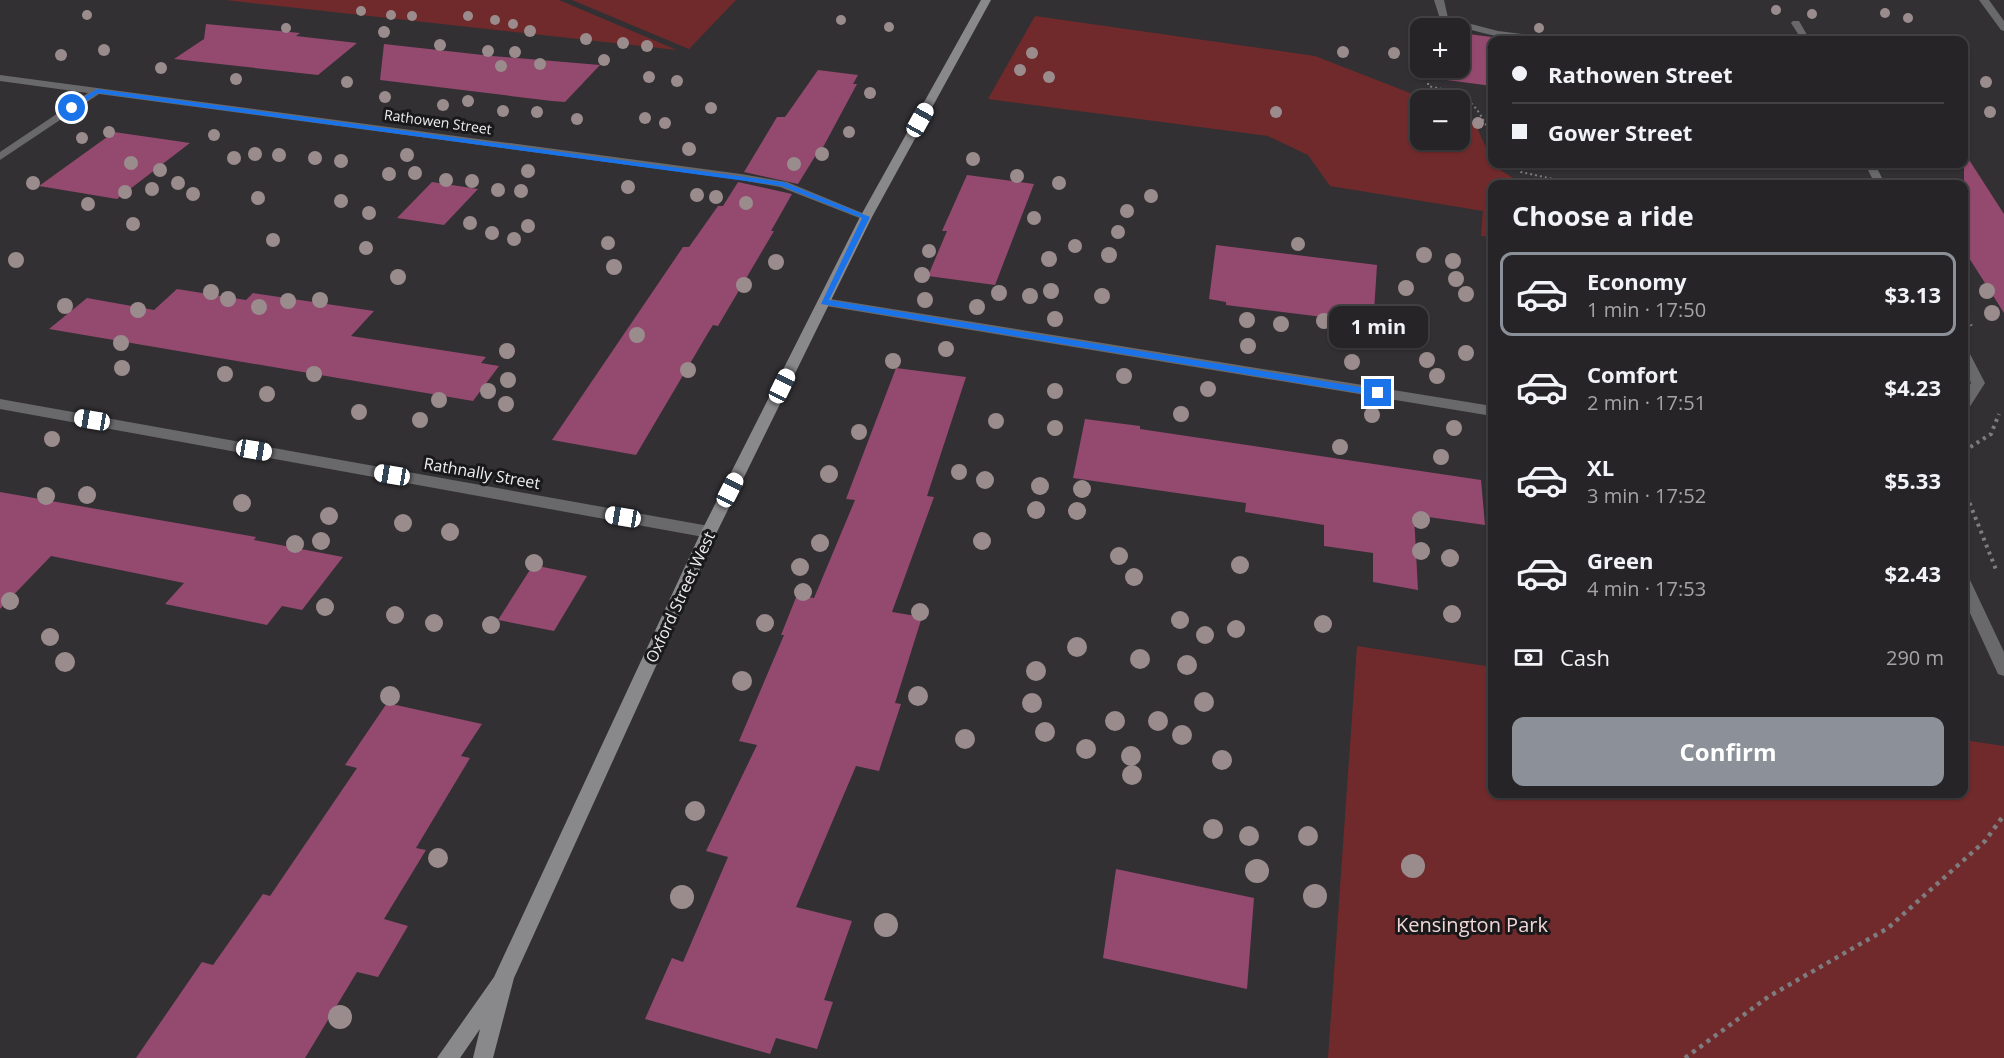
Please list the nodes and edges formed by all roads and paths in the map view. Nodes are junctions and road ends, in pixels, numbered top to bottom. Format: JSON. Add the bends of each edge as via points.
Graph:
{"nodes":[{"id":1,"x":986,"y":0,"type":"edge"},
{"id":2,"x":1439,"y":0,"type":"edge"},
{"id":3,"x":1984,"y":0,"type":"edge"},
{"id":4,"x":1796,"y":23,"type":"dead end"},
{"id":5,"x":2004,"y":28,"type":"edge"},
{"id":6,"x":1514,"y":36,"type":"edge"},
{"id":7,"x":1804,"y":36,"type":"edge"},
{"id":8,"x":0,"y":78,"type":"edge"},
{"id":9,"x":1428,"y":78,"type":"edge"},
{"id":10,"x":97,"y":91,"type":"junction"},
{"id":11,"x":1488,"y":127,"type":"edge"},
{"id":12,"x":0,"y":157,"type":"edge"},
{"id":13,"x":1518,"y":168,"type":"edge"},
{"id":14,"x":1558,"y":180,"type":"edge"},
{"id":15,"x":866,"y":217,"type":"junction"},
{"id":16,"x":824,"y":302,"type":"junction"},
{"id":17,"x":1968,"y":364,"type":"edge"},
{"id":18,"x":1968,"y":398,"type":"edge"},
{"id":19,"x":0,"y":404,"type":"edge"},
{"id":20,"x":1488,"y":410,"type":"edge"},
{"id":21,"x":1968,"y":499,"type":"edge"},
{"id":22,"x":710,"y":532,"type":"junction"},
{"id":23,"x":2000,"y":577,"type":"dead end"},
{"id":24,"x":1968,"y":592,"type":"edge"},
{"id":25,"x":2004,"y":669,"type":"edge"},
{"id":26,"x":2004,"y":815,"type":"edge"},
{"id":27,"x":504,"y":977,"type":"junction"},
{"id":28,"x":447,"y":1058,"type":"edge"},
{"id":29,"x":483,"y":1058,"type":"edge"},
{"id":30,"x":1685,"y":1058,"type":"edge"}],
"edges":[{"from":1,"to":15,"type":"main road","name":"Oxford Street West"},
{"from":2,"to":6,"type":"street","via":[[1444,20]]},
{"from":3,"to":5,"type":"street"},
{"from":4,"to":7,"type":"street"},
{"from":8,"to":10,"type":"street","name":"Rathowen Street"},
{"from":9,"to":11,"type":"path","via":[[1428,86],[1468,96],[1477,104]]},
{"from":10,"to":12,"type":"street"},
{"from":10,"to":15,"type":"street","name":"Rathowen Street","via":[[741,177],[783,184]]},
{"from":13,"to":14,"type":"path"},
{"from":15,"to":16,"type":"main road","name":"Oxford Street West"},
{"from":16,"to":20,"type":"street"},
{"from":16,"to":22,"type":"main road","name":"Oxford Street West"},
{"from":17,"to":18,"type":"street","via":[[1977,383]]},
{"from":19,"to":22,"type":"street","name":"Rathnally Street"},
{"from":21,"to":23,"type":"path"},
{"from":22,"to":27,"type":"main road","name":"Oxford Street West"},
{"from":24,"to":25,"type":"street"},
{"from":26,"to":30,"type":"path","via":[[1985,842],[1888,928],[1768,997]]},
{"from":27,"to":28,"type":"main road","name":"Oxford Street West"},
{"from":27,"to":29,"type":"main road","name":"Oxford Street West"}]}
